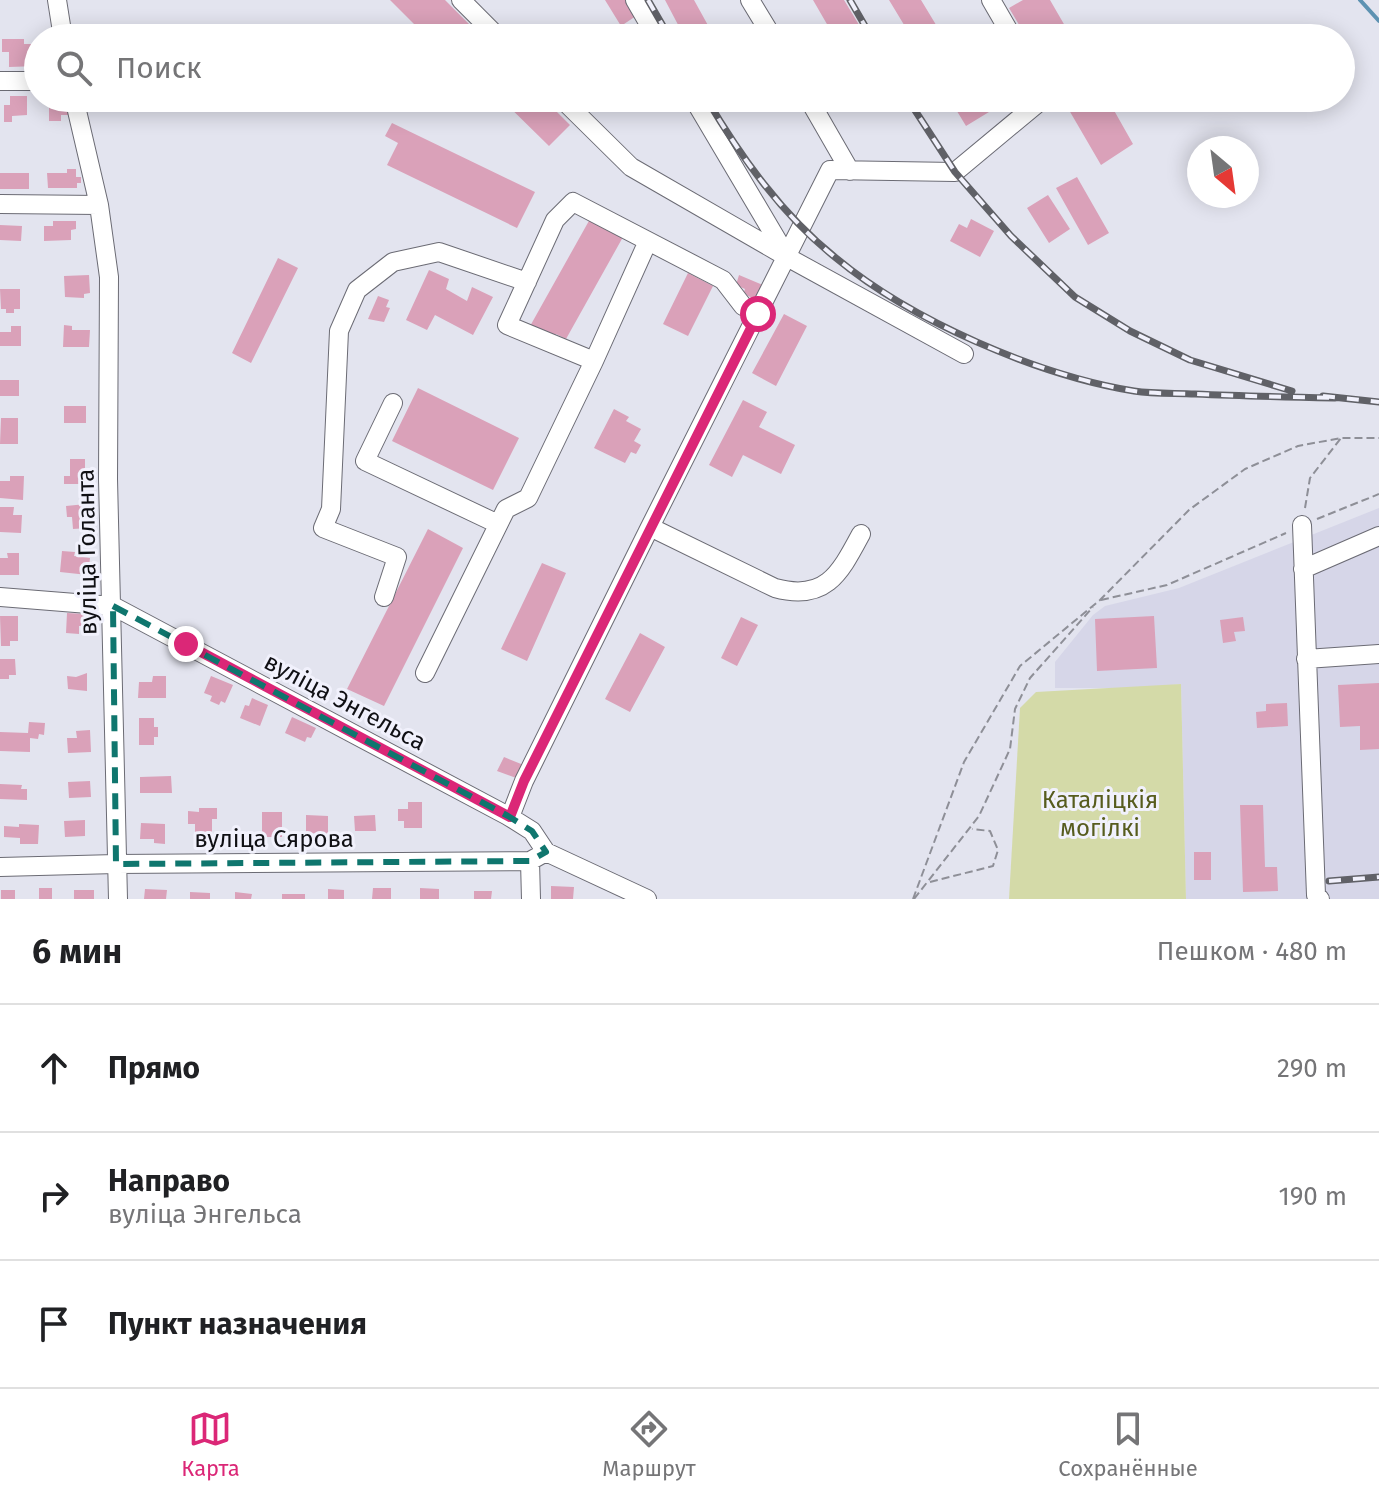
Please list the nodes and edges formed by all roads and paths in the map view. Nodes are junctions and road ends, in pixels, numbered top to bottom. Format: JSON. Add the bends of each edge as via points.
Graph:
{"nodes":[{"id":1,"x":57,"y":0,"type":"edge"},
{"id":2,"x":461,"y":0,"type":"edge"},
{"id":3,"x":635,"y":0,"type":"edge"},
{"id":4,"x":750,"y":0,"type":"edge"},
{"id":5,"x":991,"y":0,"type":"edge"},
{"id":6,"x":61,"y":24,"type":"edge"},
{"id":7,"x":485,"y":24,"type":"edge"},
{"id":8,"x":649,"y":24,"type":"edge"},
{"id":9,"x":765,"y":24,"type":"edge"},
{"id":10,"x":1005,"y":24,"type":"edge"},
{"id":11,"x":0,"y":81,"type":"edge"},
{"id":12,"x":24,"y":81,"type":"edge"},
{"id":13,"x":77,"y":112,"type":"edge"},
{"id":14,"x":575,"y":112,"type":"edge"},
{"id":15,"x":701,"y":112,"type":"edge"},
{"id":16,"x":816,"y":112,"type":"edge"},
{"id":17,"x":1027,"y":112,"type":"edge"},
{"id":18,"x":850,"y":171,"type":"junction"},
{"id":19,"x":0,"y":204,"type":"edge"},
{"id":20,"x":99,"y":205,"type":"junction"},
{"id":21,"x":648,"y":241,"type":"junction"},
{"id":22,"x":787,"y":257,"type":"junction"},
{"id":23,"x":527,"y":282,"type":"junction"},
{"id":24,"x":758,"y":314,"type":"junction"},
{"id":25,"x":964,"y":354,"type":"dead end"},
{"id":26,"x":594,"y":361,"type":"junction"},
{"id":27,"x":393,"y":403,"type":"dead end"},
{"id":28,"x":1341,"y":438,"type":"junction"},
{"id":29,"x":1379,"y":438,"type":"edge"},
{"id":30,"x":1379,"y":494,"type":"edge"},
{"id":31,"x":498,"y":524,"type":"junction"},
{"id":32,"x":1302,"y":525,"type":"junction"},
{"id":33,"x":650,"y":527,"type":"junction"},
{"id":34,"x":861,"y":534,"type":"dead end"},
{"id":35,"x":1379,"y":536,"type":"edge"},
{"id":36,"x":1303,"y":569,"type":"junction"},
{"id":37,"x":0,"y":597,"type":"edge"},
{"id":38,"x":384,"y":597,"type":"dead end"},
{"id":39,"x":1100,"y":600,"type":"junction"},
{"id":40,"x":113,"y":606,"type":"junction"},
{"id":41,"x":1379,"y":654,"type":"edge"},
{"id":42,"x":1306,"y":659,"type":"junction"},
{"id":43,"x":425,"y":673,"type":"dead end"},
{"id":44,"x":510,"y":817,"type":"junction"},
{"id":45,"x":970,"y":829,"type":"junction"},
{"id":46,"x":538,"y":857,"type":"junction"},
{"id":47,"x":116,"y":864,"type":"junction"},
{"id":48,"x":0,"y":867,"type":"edge"},
{"id":49,"x":928,"y":883,"type":"junction"},
{"id":50,"x":118,"y":899,"type":"edge"},
{"id":51,"x":531,"y":899,"type":"edge"},
{"id":52,"x":647,"y":899,"type":"edge"},
{"id":53,"x":914,"y":899,"type":"edge"},
{"id":54,"x":1320,"y":899,"type":"edge"}],
"edges":[{"from":1,"to":6,"type":"street"},
{"from":2,"to":7,"type":"street"},
{"from":3,"to":8,"type":"street"},
{"from":4,"to":9,"type":"street"},
{"from":5,"to":10,"type":"street"},
{"from":11,"to":12,"type":"street"},
{"from":13,"to":20,"type":"street","name":"вуліца Голанта"},
{"from":14,"to":22,"type":"street","via":[[631,167]]},
{"from":15,"to":22,"type":"street"},
{"from":16,"to":18,"type":"street"},
{"from":17,"to":18,"type":"street","via":[[955,172]]},
{"from":18,"to":22,"type":"street","via":[[830,170]]},
{"from":19,"to":20,"type":"street"},
{"from":20,"to":40,"type":"street","name":"вуліца Голанта","via":[[109,277]]},
{"from":21,"to":23,"type":"street","via":[[573,202],[555,220]]},
{"from":21,"to":24,"type":"street","via":[[723,280],[743,306]]},
{"from":21,"to":26,"type":"street"},
{"from":22,"to":24,"type":"street"},
{"from":22,"to":25,"type":"street"},
{"from":23,"to":26,"type":"street","via":[[507,325]]},
{"from":23,"to":38,"type":"street","via":[[439,252],[393,262],[357,290],[339,331],[331,509],[323,528],[397,557]]},
{"from":24,"to":33,"type":"street"},
{"from":26,"to":31,"type":"street","via":[[528,498],[506,509]]},
{"from":27,"to":31,"type":"street","via":[[365,461]]},
{"from":28,"to":29,"type":"path"},
{"from":28,"to":32,"type":"path","via":[[1310,478]]},
{"from":28,"to":39,"type":"path","via":[[1298,446],[1245,469],[1189,510]]},
{"from":30,"to":32,"type":"path"},
{"from":31,"to":43,"type":"street"},
{"from":32,"to":36,"type":"street"},
{"from":32,"to":39,"type":"path","via":[[1167,585]]},
{"from":33,"to":34,"type":"street","via":[[790,592],[828,584]]},
{"from":33,"to":44,"type":"street"},
{"from":35,"to":36,"type":"street"},
{"from":36,"to":42,"type":"street"},
{"from":37,"to":40,"type":"street","name":"вуліца Энгельса"},
{"from":39,"to":45,"type":"path","via":[[1030,678],[1015,709],[1010,749]]},
{"from":39,"to":53,"type":"path","via":[[1020,666],[964,762]]},
{"from":40,"to":44,"type":"street","name":"вуліца Энгельса"},
{"from":40,"to":47,"type":"street","name":"вуліца Голанта"},
{"from":41,"to":42,"type":"street"},
{"from":42,"to":54,"type":"street"},
{"from":44,"to":46,"type":"street","name":"вуліца Энгельса","via":[[532,831]]},
{"from":45,"to":49,"type":"path"},
{"from":45,"to":49,"type":"path","via":[[990,831],[998,850],[993,866]]},
{"from":46,"to":47,"type":"street","name":"вуліца Сярова"},
{"from":46,"to":51,"type":"street"},
{"from":46,"to":52,"type":"street","name":"вуліца Энгельса"},
{"from":47,"to":48,"type":"street","name":"вуліца Сярова"},
{"from":47,"to":50,"type":"street","name":"вуліца Голанта"},
{"from":49,"to":53,"type":"path"}]}
